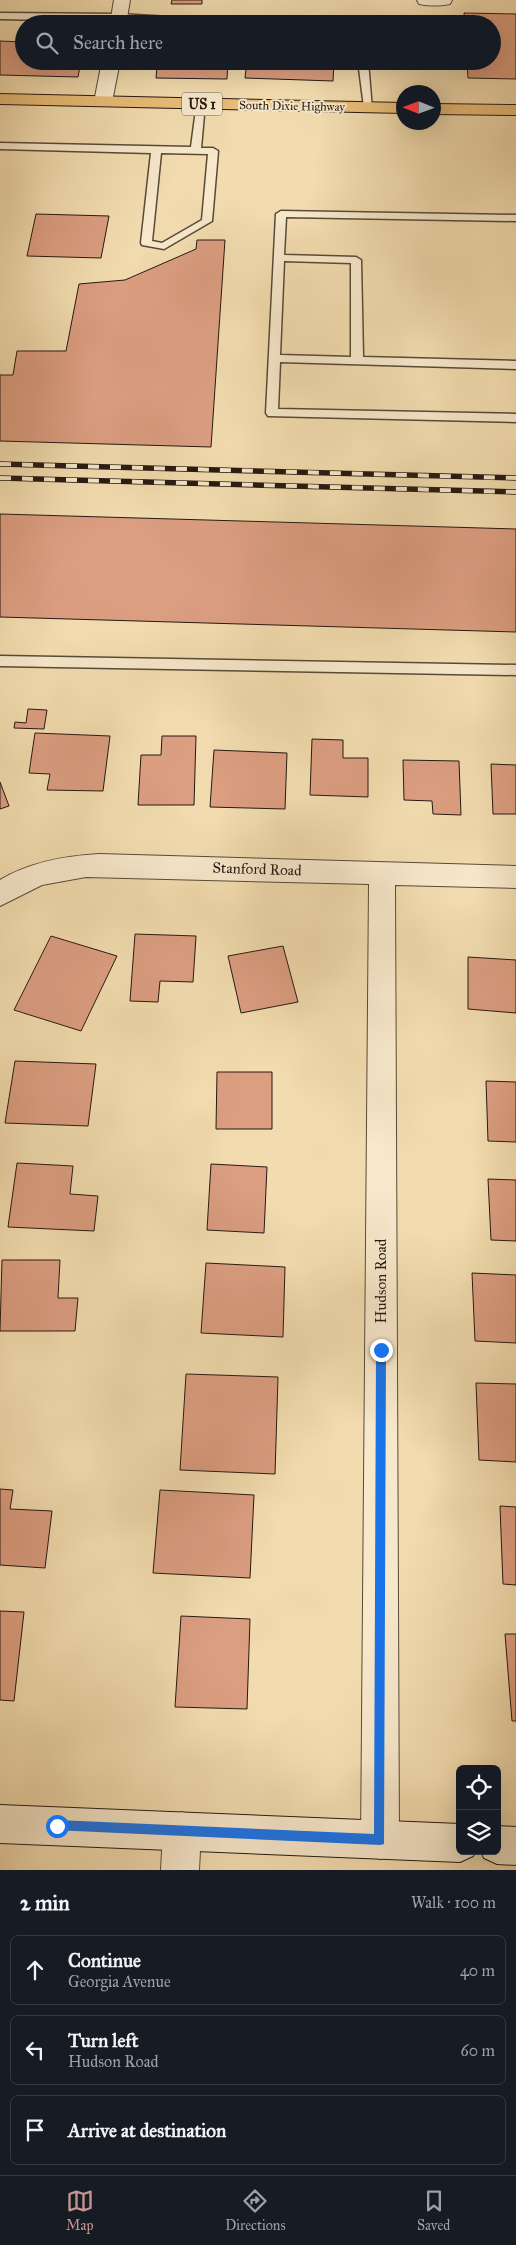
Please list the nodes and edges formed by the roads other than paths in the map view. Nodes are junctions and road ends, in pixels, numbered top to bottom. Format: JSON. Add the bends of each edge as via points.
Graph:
{"nodes":[{"id":1,"x":122,"y":0,"type":"edge"},
{"id":2,"x":425,"y":0,"type":"edge"},
{"id":3,"x":444,"y":0,"type":"edge"},
{"id":4,"x":119,"y":15,"type":"edge"},
{"id":5,"x":0,"y":16,"type":"edge"},
{"id":6,"x":15,"y":17,"type":"edge"},
{"id":7,"x":109,"y":70,"type":"edge"},
{"id":8,"x":364,"y":70,"type":"edge"},
{"id":9,"x":0,"y":99,"type":"edge"},
{"id":10,"x":103,"y":102,"type":"junction"},
{"id":11,"x":200,"y":104,"type":"junction"},
{"id":12,"x":369,"y":107,"type":"junction"},
{"id":13,"x":396,"y":108,"type":"edge"},
{"id":14,"x":441,"y":109,"type":"edge"},
{"id":15,"x":516,"y":110,"type":"edge"},
{"id":16,"x":0,"y":146,"type":"edge"},
{"id":17,"x":156,"y":150,"type":"junction"},
{"id":18,"x":196,"y":150,"type":"junction"},
{"id":19,"x":516,"y":218,"type":"edge"},
{"id":20,"x":279,"y":258,"type":"junction"},
{"id":21,"x":275,"y":358,"type":"junction"},
{"id":22,"x":357,"y":360,"type":"junction"},
{"id":23,"x":516,"y":365,"type":"edge"},
{"id":24,"x":516,"y":418,"type":"edge"},
{"id":25,"x":0,"y":661,"type":"edge"},
{"id":26,"x":516,"y":670,"type":"edge"},
{"id":27,"x":382,"y":873,"type":"junction"},
{"id":28,"x":516,"y":877,"type":"edge"},
{"id":29,"x":2,"y":893,"type":"edge"},
{"id":30,"x":0,"y":1824,"type":"edge"},
{"id":31,"x":182,"y":1831,"type":"junction"},
{"id":32,"x":380,"y":1840,"type":"junction"},
{"id":33,"x":456,"y":1843,"type":"edge"},
{"id":34,"x":501,"y":1845,"type":"edge"},
{"id":35,"x":516,"y":1846,"type":"edge"},
{"id":36,"x":180,"y":1870,"type":"edge"}],
"edges":[{"from":1,"to":4,"type":"street"},
{"from":2,"to":3,"type":"street"},
{"from":5,"to":6,"type":"lane"},
{"from":7,"to":10,"type":"street"},
{"from":8,"to":12,"type":"lane"},
{"from":9,"to":10,"type":"main road","name":"South Dixie Highway","number":"US 1"},
{"from":10,"to":11,"type":"main road","name":"South Dixie Highway","number":"US 1"},
{"from":11,"to":12,"type":"main road","name":"South Dixie Highway","number":"US 1"},
{"from":11,"to":18,"type":"lane"},
{"from":12,"to":13,"type":"main road","name":"South Dixie Highway","number":"US 1"},
{"from":14,"to":15,"type":"main road"},
{"from":16,"to":17,"type":"lane"},
{"from":17,"to":18,"type":"lane"},
{"from":17,"to":18,"type":"lane","via":[[146,244],[164,246],[208,221],[213,151]]},
{"from":19,"to":20,"type":"lane","via":[[281,214]]},
{"from":20,"to":21,"type":"lane"},
{"from":20,"to":22,"type":"lane","via":[[356,260]]},
{"from":21,"to":22,"type":"lane"},
{"from":21,"to":24,"type":"lane","via":[[272,413]]},
{"from":22,"to":23,"type":"lane"},
{"from":25,"to":26,"type":"lane"},
{"from":27,"to":28,"type":"street","name":"Stanford Road"},
{"from":27,"to":29,"type":"street","name":"Stanford Road","via":[[74,866],[48,871]]},
{"from":27,"to":32,"type":"street","name":"Hudson Road"},
{"from":30,"to":31,"type":"street"},
{"from":31,"to":32,"type":"street"},
{"from":31,"to":36,"type":"street"},
{"from":32,"to":33,"type":"street"},
{"from":34,"to":35,"type":"street"}]}
